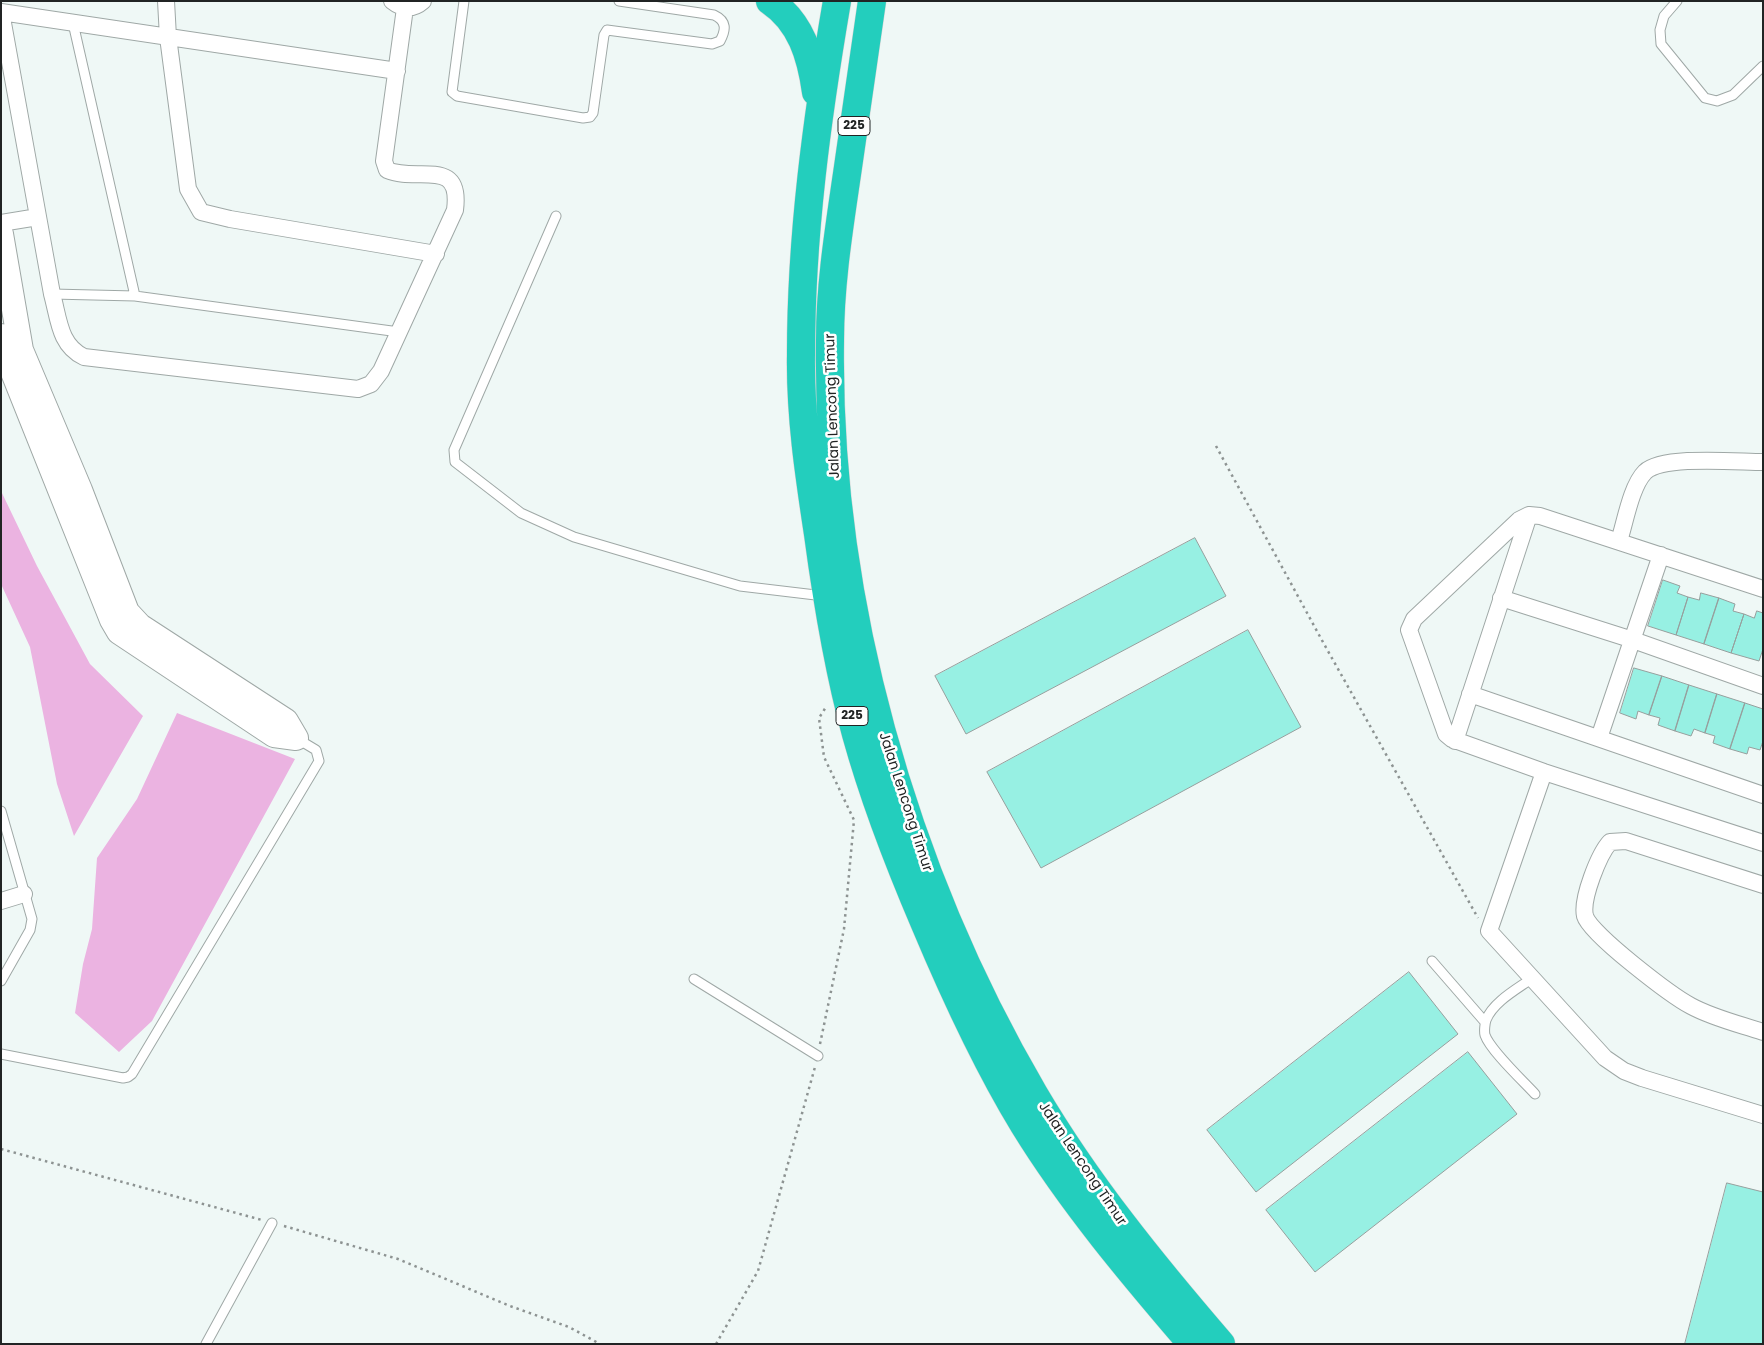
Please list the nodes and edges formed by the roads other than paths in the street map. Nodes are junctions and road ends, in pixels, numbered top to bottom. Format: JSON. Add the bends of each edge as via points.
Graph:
{"nodes":[{"id":1,"x":166,"y":1,"type":"edge"},
{"id":2,"x":423,"y":1,"type":"edge"},
{"id":3,"x":464,"y":1,"type":"edge"},
{"id":4,"x":619,"y":1,"type":"edge"},
{"id":5,"x":770,"y":1,"type":"edge"},
{"id":6,"x":837,"y":1,"type":"edge"},
{"id":7,"x":852,"y":1,"type":"edge"},
{"id":8,"x":872,"y":1,"type":"edge"},
{"id":9,"x":1677,"y":1,"type":"edge"},
{"id":10,"x":398,"y":4,"type":"edge"},
{"id":11,"x":1,"y":12,"type":"edge"},
{"id":12,"x":73,"y":23,"type":"junction"},
{"id":13,"x":168,"y":37,"type":"junction"},
{"id":14,"x":1763,"y":66,"type":"edge"},
{"id":15,"x":397,"y":70,"type":"junction"},
{"id":16,"x":819,"y":108,"type":"junction"},
{"id":17,"x":556,"y":216,"type":"dead end"},
{"id":18,"x":38,"y":217,"type":"junction"},
{"id":19,"x":1,"y":223,"type":"edge"},
{"id":20,"x":1,"y":234,"type":"edge"},
{"id":21,"x":836,"y":250,"type":"junction"},
{"id":22,"x":436,"y":254,"type":"junction"},
{"id":23,"x":52,"y":294,"type":"junction"},
{"id":24,"x":135,"y":296,"type":"junction"},
{"id":25,"x":399,"y":332,"type":"junction"},
{"id":26,"x":1,"y":336,"type":"edge"},
{"id":27,"x":1763,"y":462,"type":"edge"},
{"id":28,"x":1529,"y":515,"type":"junction"},
{"id":29,"x":1619,"y":541,"type":"junction"},
{"id":30,"x":1661,"y":555,"type":"junction"},
{"id":31,"x":1763,"y":588,"type":"edge"},
{"id":32,"x":827,"y":597,"type":"junction"},
{"id":33,"x":1501,"y":598,"type":"junction"},
{"id":34,"x":1633,"y":640,"type":"junction"},
{"id":35,"x":1763,"y":686,"type":"edge"},
{"id":36,"x":1470,"y":694,"type":"junction"},
{"id":37,"x":296,"y":738,"type":"junction"},
{"id":38,"x":1599,"y":738,"type":"junction"},
{"id":39,"x":1455,"y":741,"type":"junction"},
{"id":40,"x":1544,"y":772,"type":"junction"},
{"id":41,"x":1763,"y":795,"type":"edge"},
{"id":42,"x":1,"y":811,"type":"edge"},
{"id":43,"x":4,"y":829,"type":"edge"},
{"id":44,"x":1763,"y":843,"type":"edge"},
{"id":45,"x":1763,"y":885,"type":"edge"},
{"id":46,"x":24,"y":894,"type":"junction"},
{"id":47,"x":1,"y":901,"type":"edge"},
{"id":48,"x":1432,"y":962,"type":"dead end"},
{"id":49,"x":694,"y":979,"type":"dead end"},
{"id":50,"x":1531,"y":979,"type":"junction"},
{"id":51,"x":1,"y":982,"type":"edge"},
{"id":52,"x":1485,"y":1022,"type":"junction"},
{"id":53,"x":1763,"y":1032,"type":"edge"},
{"id":54,"x":1,"y":1054,"type":"edge"},
{"id":55,"x":818,"y":1056,"type":"road end"},
{"id":56,"x":1535,"y":1094,"type":"dead end"},
{"id":57,"x":1763,"y":1115,"type":"edge"},
{"id":58,"x":272,"y":1223,"type":"road end"},
{"id":59,"x":206,"y":1344,"type":"edge"},
{"id":60,"x":1192,"y":1344,"type":"edge"},
{"id":61,"x":1221,"y":1344,"type":"edge"}],
"edges":[{"from":1,"to":13,"type":"street"},
{"from":2,"to":10,"type":"street","via":[[412,7]]},
{"from":3,"to":4,"type":"lane","via":[[452,92],[458,96],[583,118],[590,117],[593,112],[607,30],[712,44],[724,35],[722,18],[714,15]]},
{"from":5,"to":16,"type":"highway","via":[[789,19],[804,41],[813,68]]},
{"from":6,"to":16,"type":"highway","name":"Jalan Lencong Timur","number":"225"},
{"from":7,"to":21,"type":"highway","number":"225","via":[[834,168]]},
{"from":8,"to":21,"type":"highway","name":"Jalan Lencong Timur","number":"225"},
{"from":9,"to":14,"type":"lane","via":[[1664,16],[1661,44],[1705,98],[1717,100],[1733,95]]},
{"from":10,"to":15,"type":"street"},
{"from":11,"to":12,"type":"street"},
{"from":11,"to":18,"type":"street"},
{"from":12,"to":13,"type":"street"},
{"from":12,"to":24,"type":"lane"},
{"from":13,"to":15,"type":"street"},
{"from":13,"to":22,"type":"street","via":[[188,189],[201,212]]},
{"from":15,"to":22,"type":"street","via":[[384,161],[387,170],[396,174],[441,174],[452,182],[457,194],[455,210]]},
{"from":16,"to":32,"type":"highway","name":"Jalan Lencong Timur","number":"225","via":[[809,191],[801,357],[806,451]]},
{"from":17,"to":32,"type":"lane","via":[[454,450],[455,462],[521,513],[574,537],[740,586]]},
{"from":18,"to":19,"type":"street"},
{"from":18,"to":23,"type":"street"},
{"from":20,"to":37,"type":"street","via":[[21,350],[127,612],[140,626],[286,721]]},
{"from":21,"to":61,"type":"highway","name":"Jalan Lencong Timur","number":"225","via":[[830,384],[839,510],[873,696],[911,829],[985,1002],[1035,1096],[1109,1206]]},
{"from":22,"to":25,"type":"street"},
{"from":23,"to":24,"type":"lane"},
{"from":23,"to":25,"type":"street","via":[[64,340],[72,351],[84,357],[358,389],[372,384]]},
{"from":24,"to":25,"type":"lane"},
{"from":26,"to":37,"type":"street","via":[[119,632],[274,734]]},
{"from":27,"to":29,"type":"street","via":[[1657,464],[1644,473],[1636,487]]},
{"from":28,"to":29,"type":"street"},
{"from":28,"to":33,"type":"street"},
{"from":28,"to":39,"type":"street","via":[[1513,525],[1409,627],[1446,734]]},
{"from":29,"to":30,"type":"street"},
{"from":30,"to":31,"type":"street"},
{"from":30,"to":34,"type":"street"},
{"from":32,"to":60,"type":"highway","name":"Jalan Lencong Timur","number":"225","via":[[855,731],[891,844],[940,961],[994,1073],[1067,1189]]},
{"from":33,"to":34,"type":"street"},
{"from":33,"to":36,"type":"street"},
{"from":34,"to":35,"type":"street"},
{"from":34,"to":38,"type":"street"},
{"from":36,"to":38,"type":"street"},
{"from":36,"to":39,"type":"street"},
{"from":37,"to":54,"type":"lane","via":[[316,750],[319,761],[132,1074],[122,1078]]},
{"from":38,"to":41,"type":"street"},
{"from":39,"to":40,"type":"street"},
{"from":40,"to":44,"type":"street"},
{"from":40,"to":50,"type":"street","via":[[1488,931]]},
{"from":42,"to":43,"type":"lane"},
{"from":43,"to":46,"type":"lane"},
{"from":45,"to":53,"type":"street","via":[[1626,841],[1610,842],[1601,852],[1584,906],[1588,921],[1597,934],[1672,994],[1714,1016]]},
{"from":46,"to":47,"type":"street"},
{"from":46,"to":51,"type":"lane","via":[[32,919],[30,930]]},
{"from":48,"to":52,"type":"lane"},
{"from":49,"to":55,"type":"lane"},
{"from":50,"to":52,"type":"lane","via":[[1504,999]]},
{"from":50,"to":57,"type":"street","via":[[1606,1058],[1624,1071]]},
{"from":52,"to":56,"type":"lane","via":[[1484,1035]]},
{"from":58,"to":59,"type":"lane"}]}
